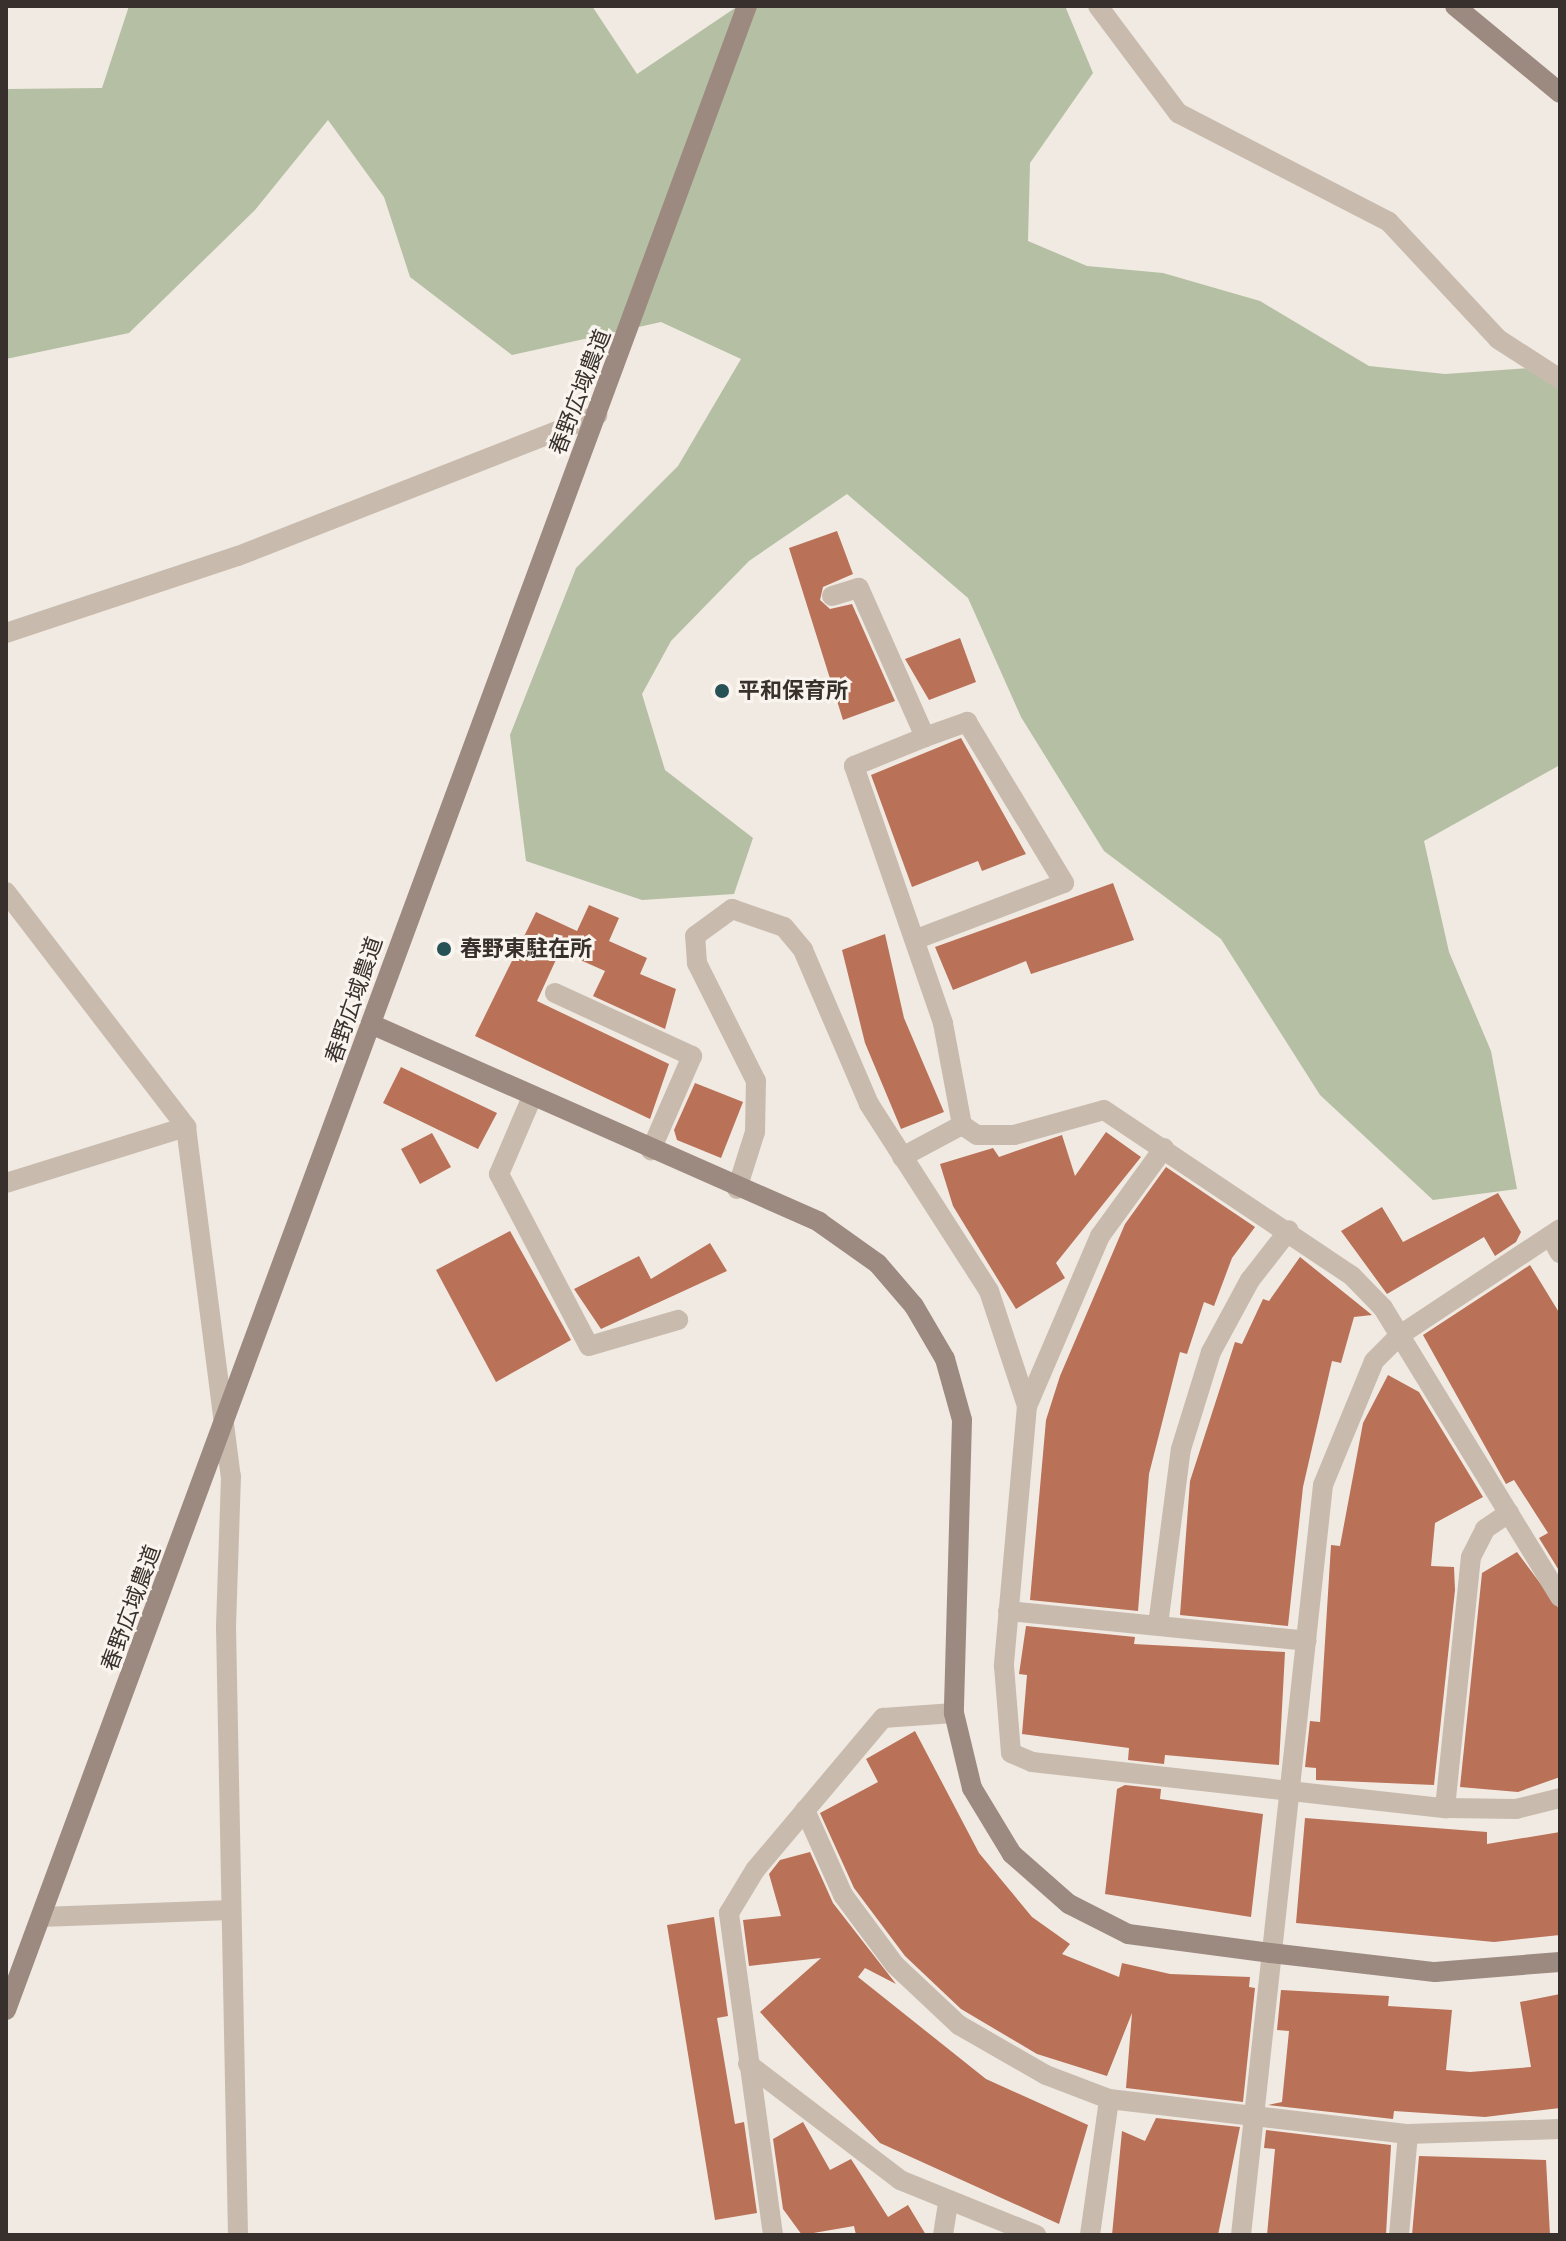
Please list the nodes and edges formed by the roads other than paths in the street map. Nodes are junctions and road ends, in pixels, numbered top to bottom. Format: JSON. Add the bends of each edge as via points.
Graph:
{"nodes":[{"id":1,"x":747,"y":6,"type":"edge"},
{"id":2,"x":1098,"y":6,"type":"edge"},
{"id":3,"x":1455,"y":6,"type":"edge"},
{"id":4,"x":1560,"y":92,"type":"edge"},
{"id":5,"x":1560,"y":379,"type":"edge"},
{"id":6,"x":597,"y":415,"type":"junction"},
{"id":7,"x":832,"y":596,"type":"dead end"},
{"id":8,"x":6,"y":633,"type":"edge"},
{"id":9,"x":925,"y":737,"type":"junction"},
{"id":10,"x":6,"y":892,"type":"edge"},
{"id":11,"x":914,"y":940,"type":"junction"},
{"id":12,"x":555,"y":993,"type":"dead end"},
{"id":13,"x":371,"y":1024,"type":"junction"},
{"id":14,"x":532,"y":1097,"type":"junction"},
{"id":15,"x":962,"y":1125,"type":"junction"},
{"id":16,"x":186,"y":1127,"type":"junction"},
{"id":17,"x":1164,"y":1148,"type":"junction"},
{"id":18,"x":651,"y":1150,"type":"junction"},
{"id":19,"x":902,"y":1157,"type":"junction"},
{"id":20,"x":6,"y":1183,"type":"edge"},
{"id":21,"x":737,"y":1189,"type":"junction"},
{"id":22,"x":1289,"y":1230,"type":"junction"},
{"id":23,"x":1557,"y":1239,"type":"edge"},
{"id":24,"x":678,"y":1320,"type":"dead end"},
{"id":25,"x":1400,"y":1335,"type":"junction"},
{"id":26,"x":1027,"y":1406,"type":"junction"},
{"id":27,"x":220,"y":1436,"type":"junction"},
{"id":28,"x":1509,"y":1513,"type":"junction"},
{"id":29,"x":1560,"y":1597,"type":"edge"},
{"id":30,"x":1008,"y":1611,"type":"junction"},
{"id":31,"x":1158,"y":1625,"type":"junction"},
{"id":32,"x":1306,"y":1641,"type":"junction"},
{"id":33,"x":954,"y":1713,"type":"junction"},
{"id":34,"x":1292,"y":1791,"type":"junction"},
{"id":35,"x":1560,"y":1798,"type":"edge"},
{"id":36,"x":1445,"y":1808,"type":"junction"},
{"id":37,"x":805,"y":1810,"type":"junction"},
{"id":38,"x":231,"y":1910,"type":"junction"},
{"id":39,"x":41,"y":1917,"type":"junction"},
{"id":40,"x":1270,"y":1953,"type":"junction"},
{"id":41,"x":1560,"y":1962,"type":"edge"},
{"id":42,"x":6,"y":2010,"type":"edge"},
{"id":43,"x":748,"y":2064,"type":"junction"},
{"id":44,"x":1109,"y":2099,"type":"junction"},
{"id":45,"x":1256,"y":2113,"type":"junction"},
{"id":46,"x":1560,"y":2129,"type":"edge"},
{"id":47,"x":1408,"y":2134,"type":"junction"},
{"id":48,"x":948,"y":2202,"type":"junction"},
{"id":49,"x":238,"y":2235,"type":"edge"},
{"id":50,"x":773,"y":2235,"type":"edge"},
{"id":51,"x":943,"y":2235,"type":"edge"},
{"id":52,"x":1036,"y":2235,"type":"edge"},
{"id":53,"x":1090,"y":2235,"type":"edge"},
{"id":54,"x":1241,"y":2235,"type":"edge"},
{"id":55,"x":1399,"y":2235,"type":"edge"}],
"edges":[{"from":1,"to":6,"type":"street","name":"春野広域農道"},
{"from":2,"to":5,"type":"street","via":[[1178,113],[1389,222],[1498,339]]},
{"from":3,"to":4,"type":"street"},
{"from":6,"to":8,"type":"street","via":[[238,556]]},
{"from":6,"to":13,"type":"street","name":"春野広域農道"},
{"from":7,"to":9,"type":"street","via":[[859,588]]},
{"from":9,"to":11,"type":"street","via":[[854,766]]},
{"from":9,"to":11,"type":"street","via":[[967,722],[1064,883]]},
{"from":10,"to":16,"type":"street"},
{"from":11,"to":15,"type":"street","via":[[943,1023]]},
{"from":12,"to":18,"type":"street","via":[[692,1056]]},
{"from":13,"to":14,"type":"street"},
{"from":13,"to":27,"type":"street","name":"春野広域農道"},
{"from":14,"to":18,"type":"street"},
{"from":14,"to":24,"type":"street","via":[[499,1174],[589,1346]]},
{"from":15,"to":17,"type":"street","via":[[977,1135],[1014,1135],[1104,1110]]},
{"from":15,"to":19,"type":"street"},
{"from":16,"to":20,"type":"street"},
{"from":16,"to":27,"type":"street"},
{"from":17,"to":22,"type":"street"},
{"from":17,"to":26,"type":"street","via":[[1100,1236]]},
{"from":18,"to":21,"type":"street"},
{"from":19,"to":21,"type":"street","via":[[869,1104],[803,950],[784,927],[732,909],[695,936],[697,963],[756,1081],[755,1132]]},
{"from":19,"to":26,"type":"street","via":[[989,1291]]},
{"from":21,"to":33,"type":"street","via":[[819,1222],[878,1264],[945,1359],[962,1420]]},
{"from":22,"to":25,"type":"street","via":[[1352,1276]]},
{"from":22,"to":31,"type":"street","via":[[1250,1280],[1211,1352],[1181,1449]]},
{"from":23,"to":25,"type":"street"},
{"from":25,"to":28,"type":"street"},
{"from":25,"to":32,"type":"street","via":[[1374,1361],[1348,1411],[1323,1485]]},
{"from":26,"to":30,"type":"street"},
{"from":27,"to":38,"type":"street","via":[[231,1476]]},
{"from":27,"to":39,"type":"street","name":"春野広域農道"},
{"from":28,"to":29,"type":"street"},
{"from":28,"to":36,"type":"street","via":[[1485,1529],[1471,1557]]},
{"from":30,"to":31,"type":"street"},
{"from":30,"to":34,"type":"street","via":[[1004,1666],[1011,1753],[1032,1762]]},
{"from":31,"to":32,"type":"street"},
{"from":32,"to":34,"type":"street"},
{"from":33,"to":37,"type":"street","via":[[883,1718]]},
{"from":33,"to":40,"type":"street","via":[[972,1788],[1012,1854],[1069,1904],[1128,1934]]},
{"from":34,"to":36,"type":"street"},
{"from":34,"to":40,"type":"street"},
{"from":35,"to":36,"type":"street","via":[[1516,1809]]},
{"from":37,"to":43,"type":"street","via":[[729,1913]]},
{"from":37,"to":44,"type":"street","via":[[843,1895],[895,1965],[959,2025],[1046,2075]]},
{"from":38,"to":39,"type":"street"},
{"from":38,"to":49,"type":"street"},
{"from":39,"to":42,"type":"street","name":"春野広域農道"},
{"from":40,"to":41,"type":"street","via":[[1435,1972]]},
{"from":40,"to":45,"type":"street"},
{"from":43,"to":48,"type":"street","via":[[900,2180]]},
{"from":43,"to":50,"type":"street"},
{"from":44,"to":45,"type":"street"},
{"from":44,"to":53,"type":"street"},
{"from":45,"to":47,"type":"street"},
{"from":45,"to":54,"type":"street"},
{"from":46,"to":47,"type":"street"},
{"from":47,"to":55,"type":"street"},
{"from":48,"to":51,"type":"street"},
{"from":48,"to":52,"type":"street"}]}
